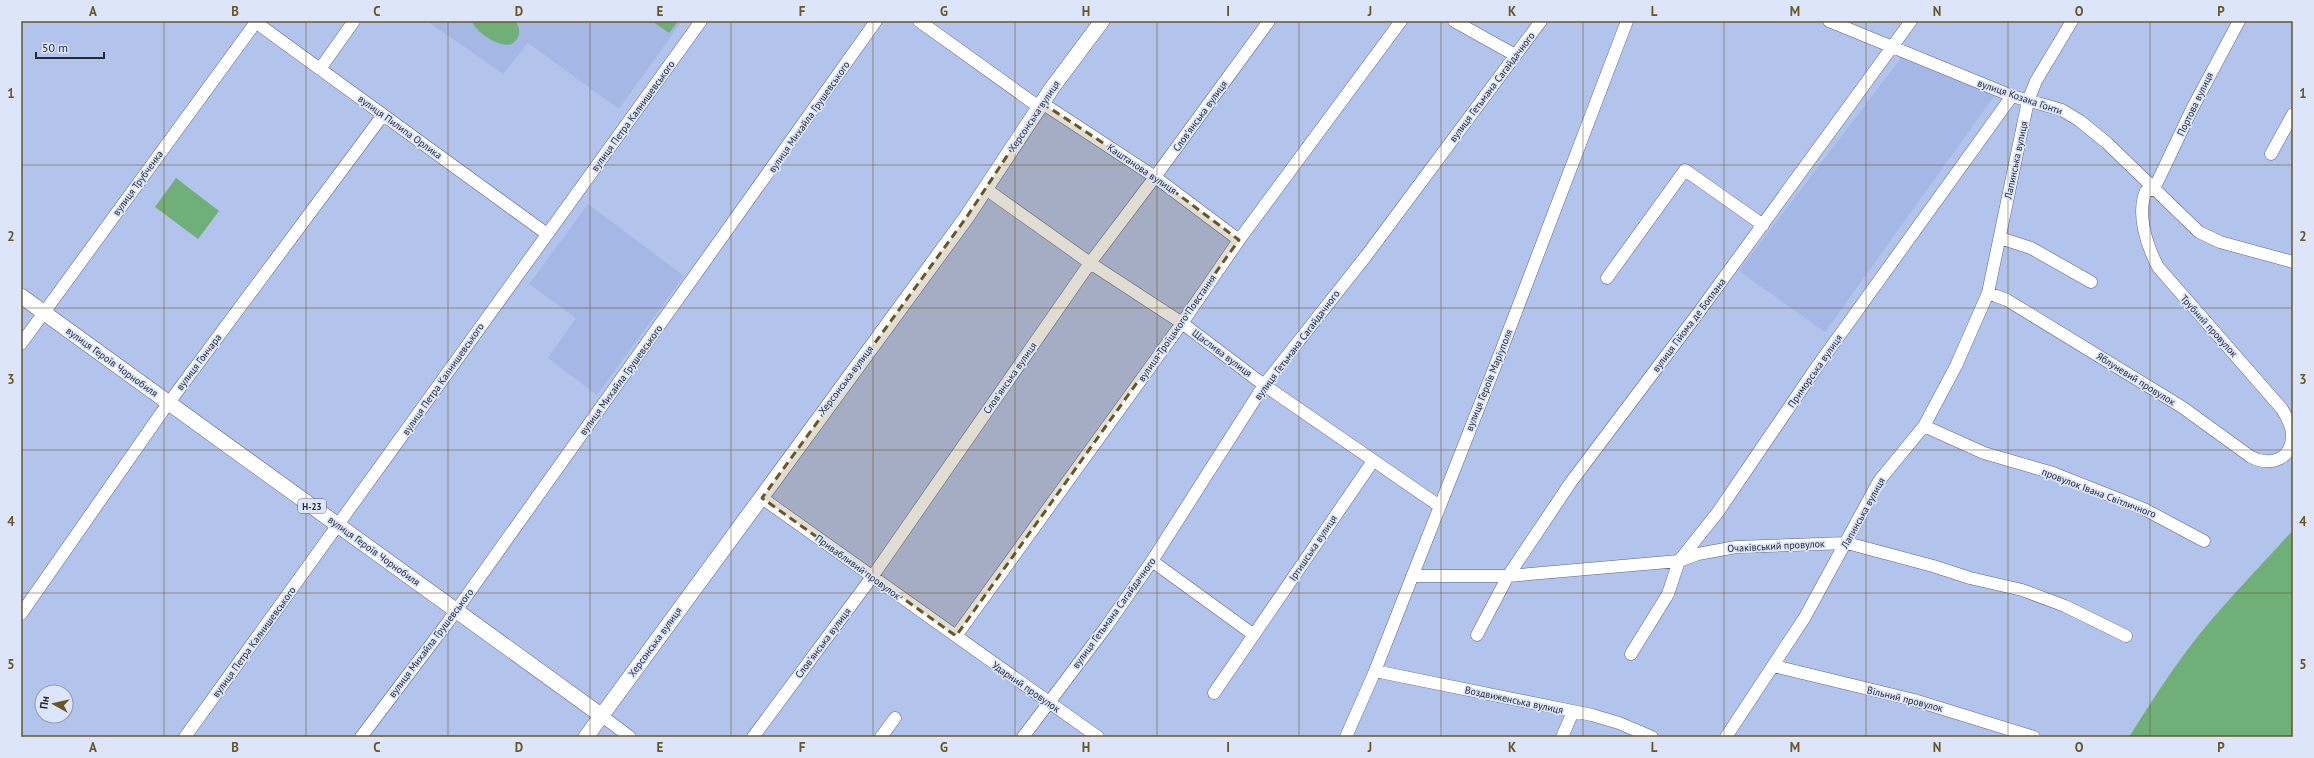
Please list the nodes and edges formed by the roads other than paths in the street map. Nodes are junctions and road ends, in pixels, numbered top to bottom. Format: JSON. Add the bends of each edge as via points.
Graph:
{"nodes":[{"id":1,"x":354,"y":21,"type":"edge"},
{"id":2,"x":701,"y":21,"type":"edge"},
{"id":3,"x":876,"y":21,"type":"edge"},
{"id":4,"x":919,"y":21,"type":"edge"},
{"id":5,"x":1102,"y":21,"type":"edge"},
{"id":6,"x":1269,"y":21,"type":"edge"},
{"id":7,"x":1401,"y":21,"type":"edge"},
{"id":8,"x":1454,"y":21,"type":"edge"},
{"id":9,"x":1541,"y":21,"type":"edge"},
{"id":10,"x":1627,"y":21,"type":"edge"},
{"id":11,"x":1829,"y":21,"type":"edge"},
{"id":12,"x":1911,"y":21,"type":"edge"},
{"id":13,"x":2072,"y":21,"type":"edge"},
{"id":14,"x":2238,"y":21,"type":"edge"},
{"id":15,"x":255,"y":22,"type":"edge"},
{"id":16,"x":1891,"y":47,"type":"junction"},
{"id":17,"x":1515,"y":55,"type":"junction"},
{"id":18,"x":320,"y":69,"type":"junction"},
{"id":19,"x":2012,"y":96,"type":"junction"},
{"id":20,"x":2028,"y":101,"type":"junction"},
{"id":21,"x":1040,"y":105,"type":"junction"},
{"id":22,"x":2293,"y":114,"type":"edge"},
{"id":23,"x":383,"y":115,"type":"junction"},
{"id":24,"x":2271,"y":154,"type":"dead end"},
{"id":25,"x":1156,"y":177,"type":"junction"},
{"id":26,"x":986,"y":189,"type":"junction"},
{"id":27,"x":2154,"y":189,"type":"junction"},
{"id":28,"x":1763,"y":225,"type":"junction"},
{"id":29,"x":547,"y":234,"type":"junction"},
{"id":30,"x":2000,"y":238,"type":"junction"},
{"id":31,"x":1239,"y":240,"type":"junction"},
{"id":32,"x":2293,"y":262,"type":"edge"},
{"id":33,"x":1090,"y":263,"type":"junction"},
{"id":34,"x":1607,"y":278,"type":"dead end"},
{"id":35,"x":2091,"y":282,"type":"dead end"},
{"id":36,"x":1988,"y":293,"type":"junction"},
{"id":37,"x":21,"y":296,"type":"edge"},
{"id":38,"x":43,"y":312,"type":"junction"},
{"id":39,"x":1182,"y":323,"type":"junction"},
{"id":40,"x":21,"y":344,"type":"edge"},
{"id":41,"x":1264,"y":385,"type":"junction"},
{"id":42,"x":169,"y":403,"type":"junction"},
{"id":43,"x":1924,"y":426,"type":"junction"},
{"id":44,"x":2281,"y":459,"type":"joint"},
{"id":45,"x":1373,"y":461,"type":"junction"},
{"id":46,"x":762,"y":498,"type":"junction"},
{"id":47,"x":1438,"y":505,"type":"junction"},
{"id":48,"x":339,"y":526,"type":"junction"},
{"id":49,"x":2204,"y":540,"type":"dead end"},
{"id":50,"x":1847,"y":543,"type":"junction"},
{"id":51,"x":1152,"y":561,"type":"junction"},
{"id":52,"x":1679,"y":561,"type":"junction"},
{"id":53,"x":1412,"y":576,"type":"junction"},
{"id":54,"x":1508,"y":576,"type":"junction"},
{"id":55,"x":872,"y":577,"type":"junction"},
{"id":56,"x":456,"y":610,"type":"junction"},
{"id":57,"x":21,"y":614,"type":"edge"},
{"id":58,"x":1254,"y":635,"type":"junction"},
{"id":59,"x":1477,"y":635,"type":"dead end"},
{"id":60,"x":956,"y":636,"type":"junction"},
{"id":61,"x":2126,"y":636,"type":"dead end"},
{"id":62,"x":1631,"y":654,"type":"dead end"},
{"id":63,"x":1774,"y":666,"type":"junction"},
{"id":64,"x":1374,"y":671,"type":"junction"},
{"id":65,"x":1214,"y":693,"type":"dead end"},
{"id":66,"x":1048,"y":702,"type":"junction"},
{"id":67,"x":1573,"y":712,"type":"junction"},
{"id":68,"x":602,"y":716,"type":"junction"},
{"id":69,"x":895,"y":718,"type":"dead end"},
{"id":70,"x":185,"y":737,"type":"edge"},
{"id":71,"x":361,"y":737,"type":"edge"},
{"id":72,"x":586,"y":737,"type":"edge"},
{"id":73,"x":630,"y":737,"type":"edge"},
{"id":74,"x":753,"y":737,"type":"edge"},
{"id":75,"x":881,"y":737,"type":"edge"},
{"id":76,"x":1023,"y":737,"type":"edge"},
{"id":77,"x":1098,"y":737,"type":"edge"},
{"id":78,"x":1346,"y":737,"type":"edge"},
{"id":79,"x":1562,"y":737,"type":"edge"},
{"id":80,"x":1652,"y":737,"type":"edge"},
{"id":81,"x":1726,"y":737,"type":"edge"},
{"id":82,"x":2034,"y":737,"type":"edge"}],
"edges":[{"from":1,"to":18,"type":"street"},
{"from":2,"to":29,"type":"street","name":"вулиця Петра Калнишевського"},
{"from":3,"to":56,"type":"street","name":"вулиця Михайла Грушевського"},
{"from":4,"to":21,"type":"street","name":"Каштанова вулиця"},
{"from":5,"to":21,"type":"main road","name":"Херсонська вулиця"},
{"from":6,"to":25,"type":"street","name":"Словʼянська вулиця"},
{"from":7,"to":31,"type":"street","name":"вулиця Троїцького Повстання"},
{"from":8,"to":17,"type":"street"},
{"from":9,"to":17,"type":"street","name":"вулиця Гетьмана Сагайдачного"},
{"from":10,"to":47,"type":"street","name":"вулиця Героїв Маріуполя","via":[[1503,346]]},
{"from":11,"to":16,"type":"street","name":"вулиця Козака Гонти"},
{"from":12,"to":16,"type":"street","name":"вулиця Гійома де Боплана"},
{"from":13,"to":20,"type":"street","name":"Лапинська вулиця","via":[[2036,81]]},
{"from":14,"to":27,"type":"street","name":"Портова вулиця"},
{"from":15,"to":18,"type":"street","name":"вулиця Пилипа Орлика"},
{"from":15,"to":38,"type":"street","name":"вулиця Трубченка"},
{"from":16,"to":19,"type":"street","name":"вулиця Козака Гонти"},
{"from":16,"to":28,"type":"street","name":"вулиця Гійома де Боплана"},
{"from":17,"to":41,"type":"street","name":"вулиця Гетьмана Сагайдачного","via":[[1366,256]]},
{"from":18,"to":23,"type":"street","name":"вулиця Пилипа Орлика"},
{"from":19,"to":20,"type":"street","name":"вулиця Козака Гонти"},
{"from":19,"to":52,"type":"street","name":"Приморська вулиця","via":[[1816,368],[1718,512]]},
{"from":20,"to":27,"type":"street","name":"вулиця Козака Гонти","via":[[2062,110],[2080,121],[2107,143]]},
{"from":20,"to":30,"type":"street","name":"Лапинська вулиця"},
{"from":21,"to":25,"type":"street","name":"Каштанова вулиця"},
{"from":21,"to":26,"type":"main road","name":"Херсонська вулиця"},
{"from":22,"to":24,"type":"street"},
{"from":23,"to":29,"type":"street","name":"вулиця Пилипа Орлика"},
{"from":23,"to":42,"type":"street","name":"вулиця Гончара"},
{"from":25,"to":31,"type":"street","name":"Каштанова вулиця"},
{"from":25,"to":33,"type":"street","name":"Словʼянська вулиця"},
{"from":26,"to":33,"type":"street","name":"Щаслива вулиця"},
{"from":26,"to":46,"type":"main road","name":"Херсонська вулиця"},
{"from":27,"to":32,"type":"street","name":"вулиця Козака Гонти","via":[[2199,232],[2214,240]]},
{"from":27,"to":44,"type":"street","name":"Трубний провулок","via":[[2146,191],[2142,201],[2151,254],[2168,280],[2282,409],[2292,433],[2286,454]]},
{"from":28,"to":34,"type":"street","via":[[1685,170]]},
{"from":28,"to":54,"type":"street","name":"вулиця Гійома де Боплана","via":[[1571,482]]},
{"from":29,"to":48,"type":"street","name":"вулиця Петра Калнишевського"},
{"from":30,"to":35,"type":"street","via":[[2031,248]]},
{"from":30,"to":36,"type":"street","name":"Лапинська вулиця"},
{"from":31,"to":39,"type":"street","name":"вулиця Троїцького Повстання"},
{"from":33,"to":39,"type":"street","name":"Щаслива вулиця"},
{"from":33,"to":55,"type":"street","name":"Словʼянська вулиця"},
{"from":36,"to":43,"type":"street","name":"Лапинська вулиця","via":[[1956,366]]},
{"from":36,"to":44,"type":"street","name":"Яблуневий провулок","via":[[2007,300],[2182,407],[2251,457],[2261,462]]},
{"from":37,"to":38,"type":"main road","name":"вулиця Героїв Чорнобиля","number":"Н-23"},
{"from":38,"to":40,"type":"street","name":"вулиця Трубченка"},
{"from":38,"to":42,"type":"main road","name":"вулиця Героїв Чорнобиля","number":"Н-23"},
{"from":39,"to":41,"type":"street","name":"Щаслива вулиця"},
{"from":39,"to":60,"type":"street","name":"вулиця Троїцького Повстання"},
{"from":41,"to":45,"type":"street","name":"Щаслива вулиця"},
{"from":41,"to":51,"type":"street","name":"вулиця Гетьмана Сагайдачного"},
{"from":42,"to":48,"type":"main road","name":"вулиця Героїв Чорнобиля","number":"Н-23"},
{"from":42,"to":57,"type":"street","name":"вулиця Гончара"},
{"from":43,"to":49,"type":"street","name":"провулок Івана Світличного","via":[[1984,453],[2053,473],[2144,508]]},
{"from":43,"to":50,"type":"street","name":"Лапинська вулиця","via":[[1879,481]]},
{"from":45,"to":47,"type":"street","name":"Щаслива вулиця"},
{"from":45,"to":58,"type":"street","name":"Іртишська вулиця"},
{"from":46,"to":55,"type":"street","name":"Привабливий провулок"},
{"from":46,"to":68,"type":"main road","name":"Херсонська вулиця"},
{"from":47,"to":53,"type":"street","name":"вулиця Героїв Маріуполя"},
{"from":48,"to":56,"type":"main road","name":"вулиця Героїв Чорнобиля","number":"Н-23"},
{"from":48,"to":70,"type":"street","name":"вулиця Петра Калнишевського"},
{"from":50,"to":52,"type":"street","name":"Очаківський провулок","via":[[1736,547],[1698,554]]},
{"from":50,"to":61,"type":"street","name":"Очаківський провулок","via":[[2022,590],[2065,606]]},
{"from":50,"to":63,"type":"street","name":"Лапинська вулиця"},
{"from":51,"to":58,"type":"street"},
{"from":51,"to":66,"type":"street","name":"вулиця Гетьмана Сагайдачного","via":[[1106,627]]},
{"from":52,"to":54,"type":"street","name":"Очаківський провулок"},
{"from":52,"to":62,"type":"street","name":"Приморська вулиця","via":[[1668,594]]},
{"from":53,"to":54,"type":"street","name":"Очаківський провулок"},
{"from":53,"to":64,"type":"street","name":"вулиця Героїв Маріуполя"},
{"from":54,"to":59,"type":"street","name":"вулиця Гійома де Боплана"},
{"from":55,"to":60,"type":"street","name":"Привабливий провулок"},
{"from":55,"to":74,"type":"street","name":"Словʼянська вулиця"},
{"from":56,"to":68,"type":"main road","name":"вулиця Героїв Чорнобиля","number":"Н-23"},
{"from":56,"to":71,"type":"street","name":"вулиця Михайла Грушевського"},
{"from":58,"to":65,"type":"street","name":"Іртишська вулиця"},
{"from":60,"to":66,"type":"street","name":"Ударний провулок"},
{"from":63,"to":81,"type":"street","name":"Лапинська вулиця"},
{"from":63,"to":82,"type":"street","name":"Вільний провулок","via":[[1914,700]]},
{"from":64,"to":67,"type":"street","name":"Воздвиженська вулиця"},
{"from":64,"to":78,"type":"street","name":"вулиця Героїв Маріуполя"},
{"from":66,"to":76,"type":"street","name":"вулиця Гетьмана Сагайдачного"},
{"from":66,"to":77,"type":"street","name":"Ударний провулок"},
{"from":67,"to":79,"type":"street"},
{"from":67,"to":80,"type":"street","name":"Воздвиженська вулиця","via":[[1618,723]]},
{"from":68,"to":72,"type":"main road","name":"Херсонська вулиця"},
{"from":68,"to":73,"type":"street","name":"вулиця Героїв Чорнобиля"},
{"from":69,"to":75,"type":"street"}]}
